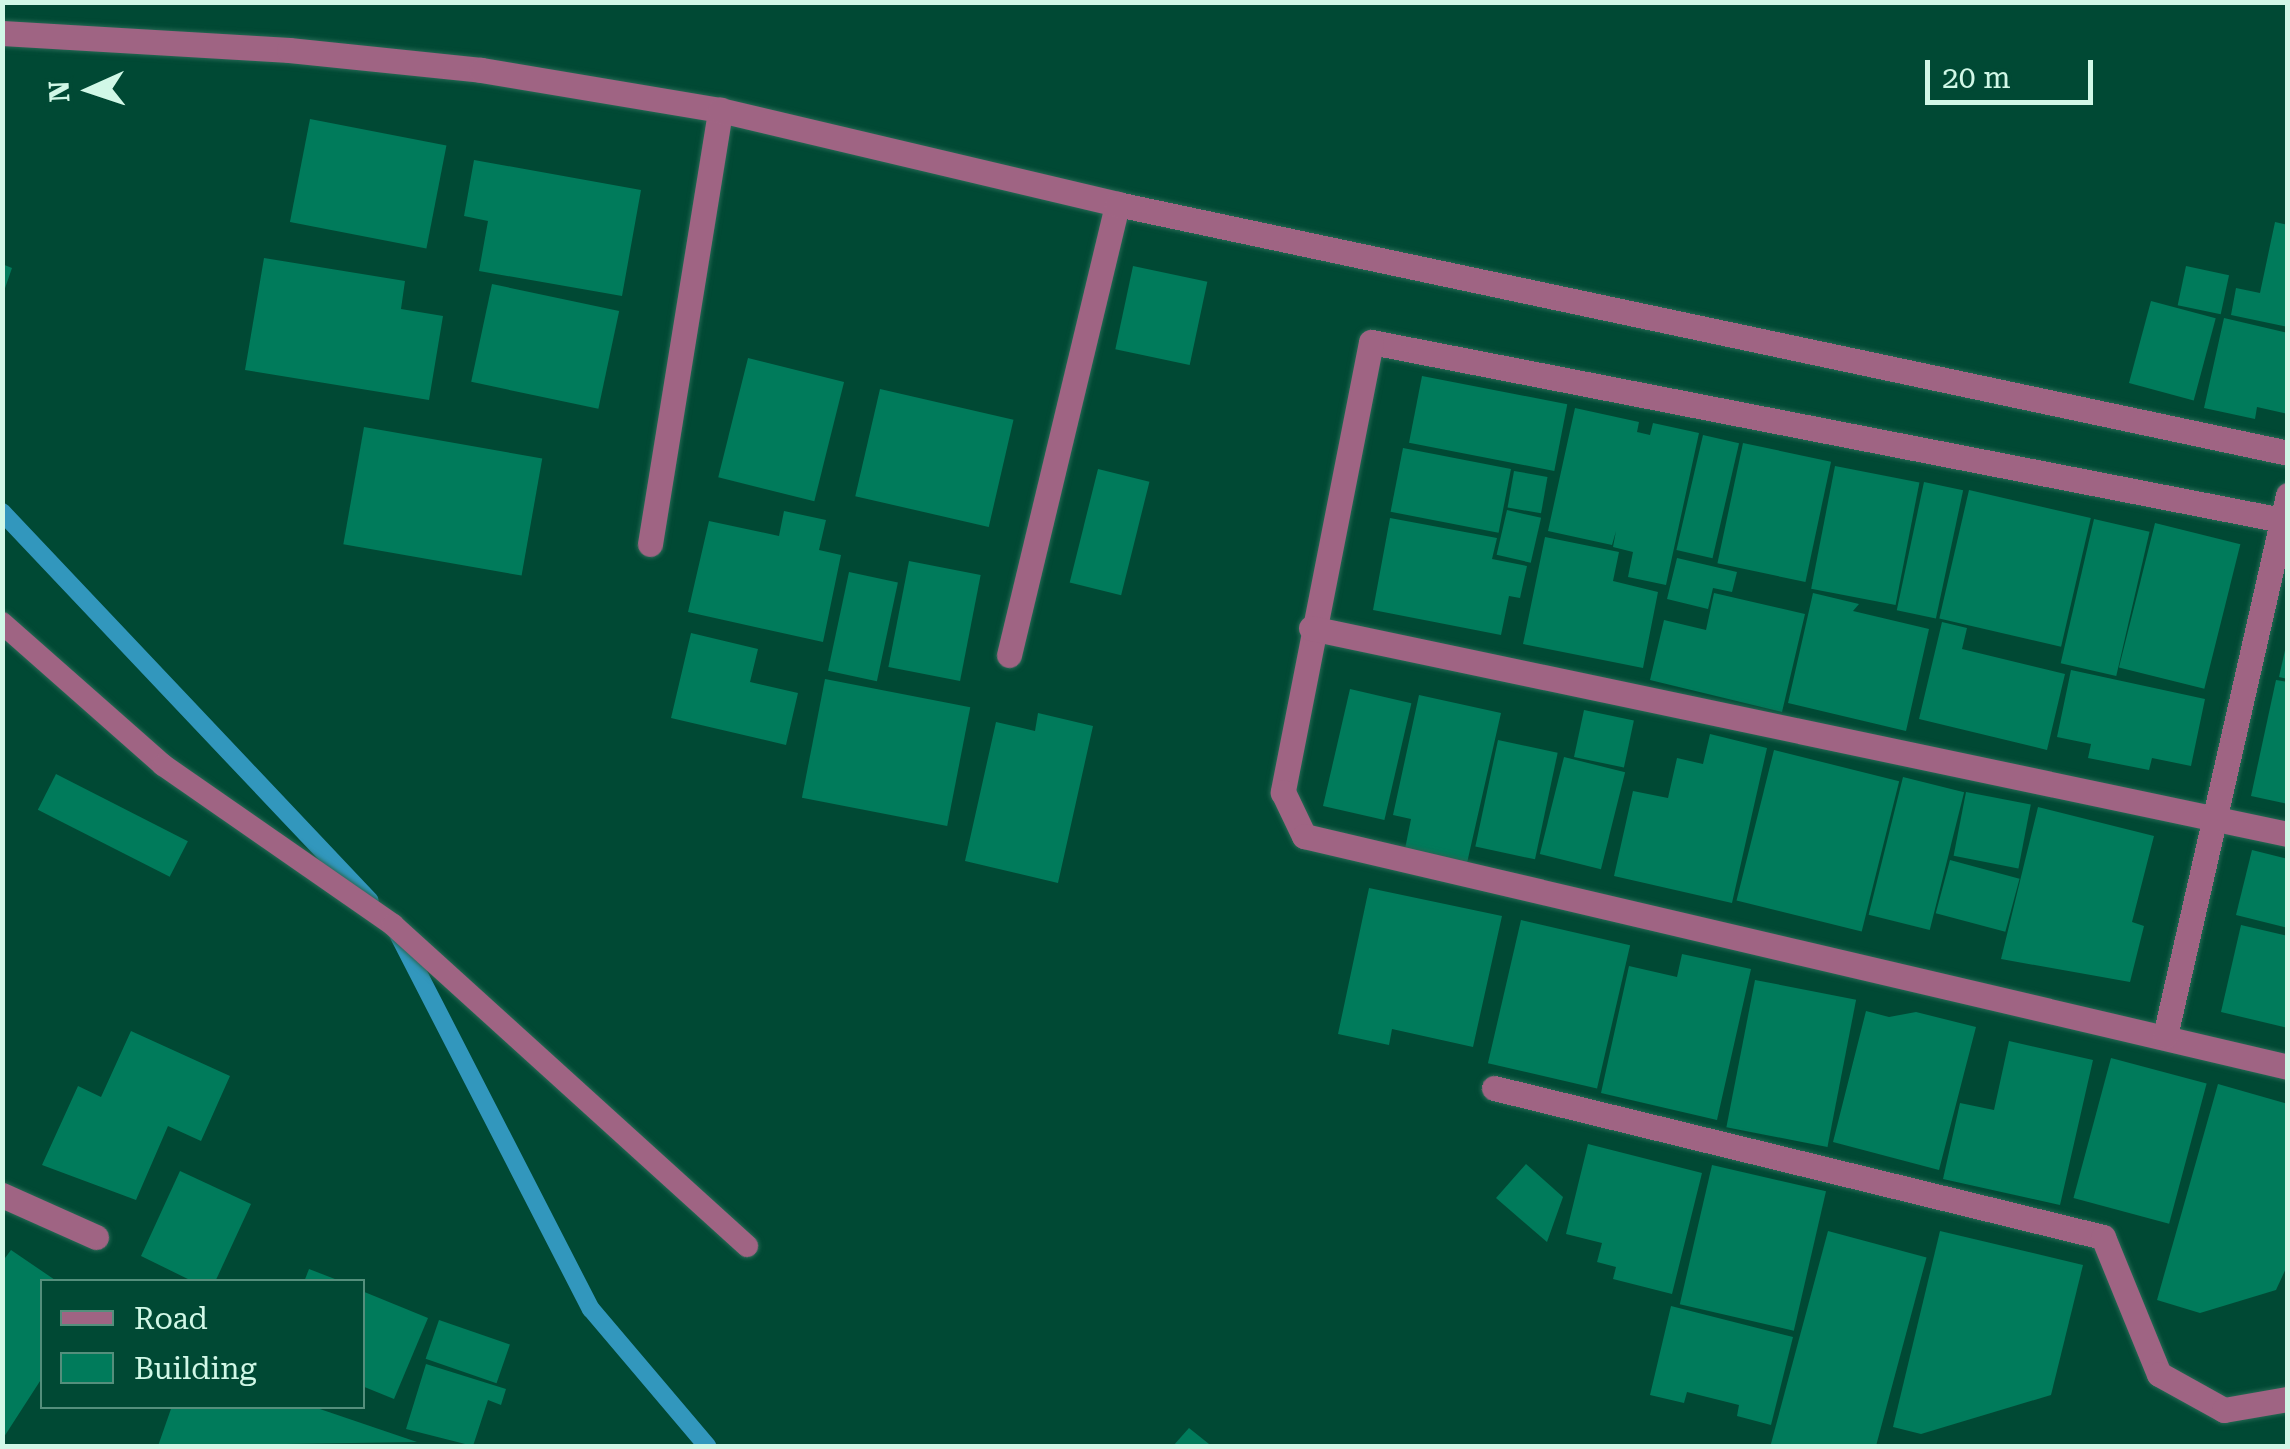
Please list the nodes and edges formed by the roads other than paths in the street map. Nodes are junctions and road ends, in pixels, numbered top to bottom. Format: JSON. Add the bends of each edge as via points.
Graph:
{"nodes":[{"id":1,"x":2,"y":33,"type":"edge"},
{"id":2,"x":720,"y":110,"type":"junction"},
{"id":3,"x":1117,"y":204,"type":"junction"},
{"id":4,"x":2288,"y":453,"type":"edge"},
{"id":5,"x":2288,"y":494,"type":"edge"},
{"id":6,"x":2282,"y":520,"type":"junction"},
{"id":7,"x":650,"y":544,"type":"dead end"},
{"id":8,"x":2,"y":623,"type":"edge"},
{"id":9,"x":1311,"y":628,"type":"junction"},
{"id":10,"x":1009,"y":655,"type":"dead end"},
{"id":11,"x":2211,"y":818,"type":"junction"},
{"id":12,"x":2288,"y":834,"type":"edge"},
{"id":13,"x":2165,"y":1036,"type":"junction"},
{"id":14,"x":2288,"y":1067,"type":"edge"},
{"id":15,"x":1494,"y":1088,"type":"dead end"},
{"id":16,"x":2,"y":1194,"type":"edge"},
{"id":17,"x":96,"y":1238,"type":"dead end"},
{"id":18,"x":747,"y":1246,"type":"dead end"},
{"id":19,"x":2288,"y":1398,"type":"edge"}],
"edges":[{"from":1,"to":2,"type":"street","via":[[289,50],[481,70]]},
{"from":2,"to":3,"type":"street"},
{"from":2,"to":7,"type":"street"},
{"from":3,"to":4,"type":"street"},
{"from":3,"to":10,"type":"street"},
{"from":5,"to":6,"type":"street"},
{"from":6,"to":9,"type":"street","via":[[1371,342]]},
{"from":6,"to":11,"type":"street"},
{"from":8,"to":18,"type":"lane","via":[[164,765],[393,925]]},
{"from":9,"to":11,"type":"street"},
{"from":9,"to":13,"type":"street","via":[[1283,792],[1304,836]]},
{"from":11,"to":12,"type":"street"},
{"from":11,"to":13,"type":"street"},
{"from":13,"to":14,"type":"street"},
{"from":15,"to":19,"type":"street","via":[[2103,1237],[2158,1374],[2224,1410]]},
{"from":16,"to":17,"type":"street"}]}
